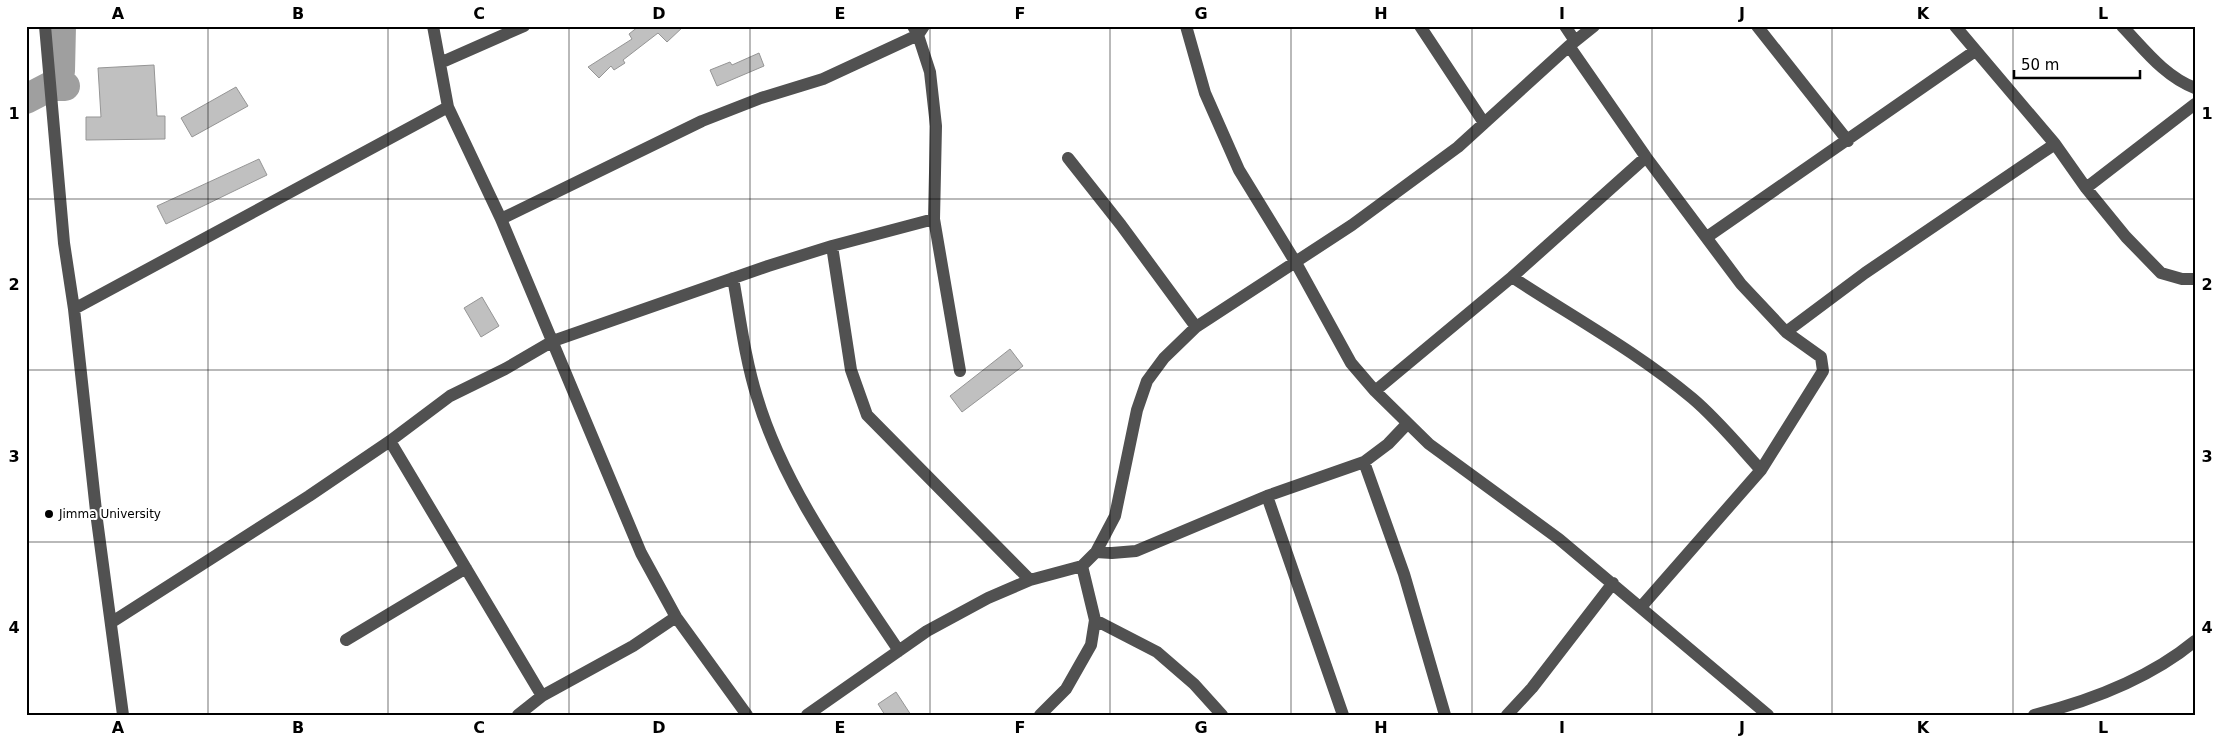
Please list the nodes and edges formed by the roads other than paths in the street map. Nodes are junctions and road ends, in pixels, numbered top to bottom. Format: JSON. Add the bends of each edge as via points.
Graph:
{"nodes":[{"id":1,"x":45,"y":26,"type":"edge"},
{"id":2,"x":433,"y":26,"type":"edge"},
{"id":3,"x":524,"y":26,"type":"edge"},
{"id":4,"x":1186,"y":26,"type":"edge"},
{"id":5,"x":1420,"y":26,"type":"edge"},
{"id":6,"x":1565,"y":26,"type":"edge"},
{"id":7,"x":1594,"y":26,"type":"edge"},
{"id":8,"x":1757,"y":26,"type":"edge"},
{"id":9,"x":1955,"y":26,"type":"edge"},
{"id":10,"x":2122,"y":26,"type":"edge"},
{"id":11,"x":918,"y":29,"type":"edge"},
{"id":12,"x":1572,"y":43,"type":"junction"},
{"id":13,"x":1975,"y":51,"type":"junction"},
{"id":14,"x":440,"y":63,"type":"junction"},
{"id":15,"x":2195,"y":88,"type":"edge"},
{"id":16,"x":2195,"y":104,"type":"edge"},
{"id":17,"x":448,"y":107,"type":"junction"},
{"id":18,"x":1484,"y":123,"type":"junction"},
{"id":19,"x":1848,"y":141,"type":"junction"},
{"id":20,"x":2055,"y":144,"type":"junction"},
{"id":21,"x":1646,"y":157,"type":"junction"},
{"id":22,"x":1068,"y":158,"type":"dead end"},
{"id":23,"x":2086,"y":188,"type":"junction"},
{"id":24,"x":501,"y":219,"type":"junction"},
{"id":25,"x":934,"y":219,"type":"junction"},
{"id":26,"x":1707,"y":237,"type":"junction"},
{"id":27,"x":832,"y":246,"type":"junction"},
{"id":28,"x":1296,"y":263,"type":"junction"},
{"id":29,"x":1512,"y":277,"type":"junction"},
{"id":30,"x":733,"y":278,"type":"junction"},
{"id":31,"x":2195,"y":279,"type":"edge"},
{"id":32,"x":74,"y":309,"type":"junction"},
{"id":33,"x":1196,"y":327,"type":"junction"},
{"id":34,"x":1786,"y":332,"type":"junction"},
{"id":35,"x":553,"y":341,"type":"junction"},
{"id":36,"x":960,"y":371,"type":"dead end"},
{"id":37,"x":1375,"y":391,"type":"junction"},
{"id":38,"x":1407,"y":424,"type":"junction"},
{"id":39,"x":390,"y":441,"type":"junction"},
{"id":40,"x":1364,"y":462,"type":"junction"},
{"id":41,"x":1761,"y":470,"type":"junction"},
{"id":42,"x":1267,"y":496,"type":"junction"},
{"id":43,"x":1096,"y":552,"type":"junction"},
{"id":44,"x":1082,"y":566,"type":"junction"},
{"id":45,"x":466,"y":568,"type":"junction"},
{"id":46,"x":1030,"y":580,"type":"junction"},
{"id":47,"x":1613,"y":584,"type":"junction"},
{"id":48,"x":1641,"y":607,"type":"junction"},
{"id":49,"x":676,"y":617,"type":"junction"},
{"id":50,"x":1096,"y":620,"type":"junction"},
{"id":51,"x":112,"y":622,"type":"junction"},
{"id":52,"x":346,"y":640,"type":"dead end"},
{"id":53,"x":2195,"y":641,"type":"edge"},
{"id":54,"x":899,"y":651,"type":"junction"},
{"id":55,"x":542,"y":696,"type":"junction"},
{"id":56,"x":2066,"y":711,"type":"edge"},
{"id":57,"x":123,"y":715,"type":"edge"},
{"id":58,"x":518,"y":715,"type":"edge"},
{"id":59,"x":747,"y":715,"type":"edge"},
{"id":60,"x":807,"y":715,"type":"edge"},
{"id":61,"x":1040,"y":715,"type":"edge"},
{"id":62,"x":1222,"y":715,"type":"edge"},
{"id":63,"x":1343,"y":715,"type":"edge"},
{"id":64,"x":1444,"y":715,"type":"edge"},
{"id":65,"x":1507,"y":715,"type":"edge"},
{"id":66,"x":1768,"y":715,"type":"edge"},
{"id":67,"x":2034,"y":715,"type":"edge"}],
"edges":[{"from":1,"to":32,"type":"street","via":[[64,243]]},
{"from":2,"to":14,"type":"street"},
{"from":3,"to":14,"type":"street"},
{"from":4,"to":28,"type":"street","via":[[1205,92],[1239,170]]},
{"from":5,"to":18,"type":"street"},
{"from":6,"to":12,"type":"street"},
{"from":7,"to":12,"type":"street"},
{"from":8,"to":19,"type":"street"},
{"from":9,"to":13,"type":"street"},
{"from":10,"to":15,"type":"street","via":[[2170,75]]},
{"from":11,"to":24,"type":"street","via":[[822,79],[702,121]]},
{"from":11,"to":25,"type":"street","via":[[930,72],[936,126]]},
{"from":12,"to":18,"type":"street"},
{"from":12,"to":21,"type":"street"},
{"from":13,"to":19,"type":"street"},
{"from":13,"to":20,"type":"street"},
{"from":14,"to":17,"type":"street"},
{"from":16,"to":23,"type":"street"},
{"from":17,"to":24,"type":"street"},
{"from":17,"to":32,"type":"street"},
{"from":18,"to":28,"type":"street","via":[[1404,188]]},
{"from":19,"to":26,"type":"street"},
{"from":20,"to":23,"type":"street"},
{"from":20,"to":34,"type":"street","via":[[1865,273]]},
{"from":21,"to":26,"type":"street"},
{"from":21,"to":29,"type":"street"},
{"from":22,"to":33,"type":"street"},
{"from":23,"to":31,"type":"street","via":[[2161,273]]},
{"from":24,"to":35,"type":"street"},
{"from":25,"to":27,"type":"street"},
{"from":25,"to":36,"type":"street"},
{"from":26,"to":34,"type":"street","via":[[1741,284]]},
{"from":27,"to":30,"type":"street"},
{"from":27,"to":46,"type":"street","via":[[851,370],[867,415]]},
{"from":28,"to":33,"type":"street"},
{"from":28,"to":37,"type":"street","via":[[1327,322]]},
{"from":29,"to":37,"type":"street"},
{"from":29,"to":41,"type":"street","via":[[1643,360],[1694,399]]},
{"from":30,"to":35,"type":"street"},
{"from":30,"to":54,"type":"street","via":[[757,397],[774,444],[820,534]]},
{"from":32,"to":51,"type":"street","via":[[96,520]]},
{"from":33,"to":43,"type":"street","via":[[1164,358],[1147,381],[1137,410],[1115,516]]},
{"from":34,"to":41,"type":"street","via":[[1821,357],[1823,371]]},
{"from":35,"to":39,"type":"street","via":[[450,396]]},
{"from":35,"to":49,"type":"street","via":[[641,553]]},
{"from":37,"to":38,"type":"street"},
{"from":38,"to":40,"type":"street"},
{"from":38,"to":47,"type":"street","via":[[1428,444],[1559,539]]},
{"from":39,"to":45,"type":"street"},
{"from":39,"to":51,"type":"street"},
{"from":40,"to":42,"type":"street"},
{"from":40,"to":64,"type":"street","via":[[1404,574]]},
{"from":41,"to":48,"type":"street"},
{"from":42,"to":43,"type":"street","via":[[1136,550]]},
{"from":42,"to":63,"type":"street"},
{"from":43,"to":44,"type":"street"},
{"from":44,"to":46,"type":"street"},
{"from":44,"to":50,"type":"street"},
{"from":45,"to":52,"type":"street"},
{"from":45,"to":55,"type":"street"},
{"from":46,"to":54,"type":"street","via":[[988,598],[927,631]]},
{"from":47,"to":48,"type":"street"},
{"from":47,"to":65,"type":"street"},
{"from":48,"to":66,"type":"street"},
{"from":49,"to":55,"type":"street","via":[[633,646]]},
{"from":49,"to":59,"type":"street"},
{"from":50,"to":61,"type":"street","via":[[1091,645],[1066,689]]},
{"from":50,"to":62,"type":"street","via":[[1157,652],[1194,684]]},
{"from":51,"to":57,"type":"street"},
{"from":53,"to":56,"type":"street","via":[[2152,671]]},
{"from":54,"to":60,"type":"street"},
{"from":55,"to":58,"type":"street"},
{"from":56,"to":67,"type":"street"}]}
